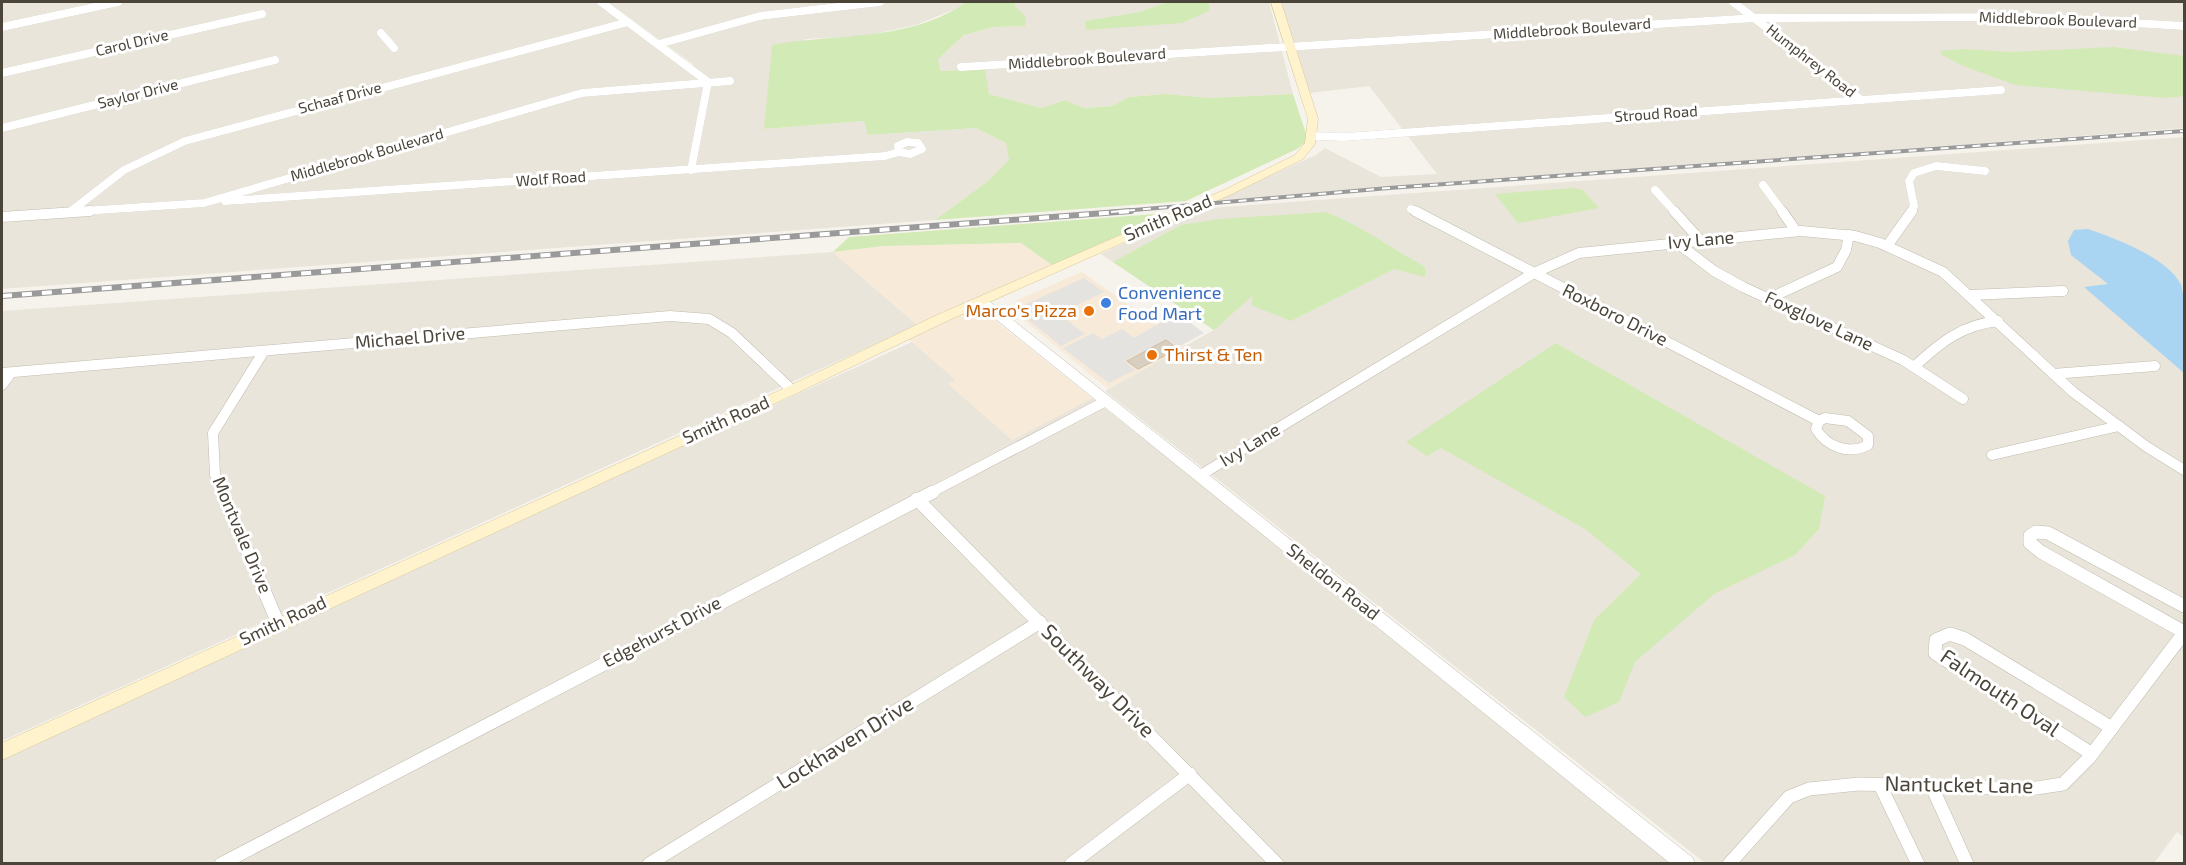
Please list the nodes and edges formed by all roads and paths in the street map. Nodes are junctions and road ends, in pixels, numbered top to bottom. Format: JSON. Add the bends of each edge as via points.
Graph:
{"nodes":[{"id":1,"x":118,"y":2,"type":"edge"},
{"id":2,"x":601,"y":2,"type":"edge"},
{"id":3,"x":880,"y":2,"type":"edge"},
{"id":4,"x":1276,"y":2,"type":"edge"},
{"id":5,"x":1733,"y":2,"type":"edge"},
{"id":6,"x":262,"y":14,"type":"dead end"},
{"id":7,"x":1756,"y":18,"type":"junction"},
{"id":8,"x":628,"y":22,"type":"junction"},
{"id":9,"x":2184,"y":26,"type":"edge"},
{"id":10,"x":2,"y":27,"type":"edge"},
{"id":11,"x":381,"y":33,"type":"dead end"},
{"id":12,"x":659,"y":44,"type":"junction"},
{"id":13,"x":1291,"y":47,"type":"junction"},
{"id":14,"x":394,"y":48,"type":"dead end"},
{"id":15,"x":275,"y":60,"type":"dead end"},
{"id":16,"x":961,"y":67,"type":"dead end"},
{"id":17,"x":2,"y":73,"type":"edge"},
{"id":18,"x":730,"y":81,"type":"dead end"},
{"id":19,"x":708,"y":82,"type":"junction"},
{"id":20,"x":2001,"y":90,"type":"dead end"},
{"id":21,"x":1860,"y":99,"type":"junction"},
{"id":22,"x":2,"y":128,"type":"edge"},
{"id":23,"x":1312,"y":136,"type":"junction"},
{"id":24,"x":899,"y":152,"type":"dead end"},
{"id":25,"x":691,"y":170,"type":"junction"},
{"id":26,"x":1985,"y":171,"type":"dead end"},
{"id":27,"x":1763,"y":185,"type":"dead end"},
{"id":28,"x":1655,"y":190,"type":"dead end"},
{"id":29,"x":204,"y":203,"type":"junction"},
{"id":30,"x":1411,"y":209,"type":"dead end"},
{"id":31,"x":70,"y":212,"type":"junction"},
{"id":32,"x":2,"y":217,"type":"edge"},
{"id":33,"x":1796,"y":231,"type":"junction"},
{"id":34,"x":1849,"y":235,"type":"junction"},
{"id":35,"x":1700,"y":240,"type":"junction"},
{"id":36,"x":1676,"y":242,"type":"junction"},
{"id":37,"x":1887,"y":246,"type":"junction"},
{"id":38,"x":1534,"y":273,"type":"junction"},
{"id":39,"x":2063,"y":291,"type":"dead end"},
{"id":40,"x":1970,"y":295,"type":"junction"},
{"id":41,"x":1770,"y":298,"type":"junction"},
{"id":42,"x":981,"y":301,"type":"junction"},
{"id":43,"x":1998,"y":321,"type":"junction"},
{"id":44,"x":264,"y":351,"type":"junction"},
{"id":45,"x":1915,"y":366,"type":"junction"},
{"id":46,"x":2155,"y":366,"type":"dead end"},
{"id":47,"x":6,"y":373,"type":"edge"},
{"id":48,"x":2054,"y":374,"type":"junction"},
{"id":49,"x":2,"y":385,"type":"edge"},
{"id":50,"x":792,"y":390,"type":"junction"},
{"id":51,"x":1963,"y":399,"type":"dead end"},
{"id":52,"x":1104,"y":402,"type":"junction"},
{"id":53,"x":1819,"y":420,"type":"junction"},
{"id":54,"x":2119,"y":426,"type":"junction"},
{"id":55,"x":1992,"y":455,"type":"dead end"},
{"id":56,"x":2184,"y":470,"type":"edge"},
{"id":57,"x":1199,"y":476,"type":"junction"},
{"id":58,"x":917,"y":499,"type":"junction"},
{"id":59,"x":2184,"y":606,"type":"edge"},
{"id":60,"x":1040,"y":622,"type":"junction"},
{"id":61,"x":279,"y":623,"type":"junction"},
{"id":62,"x":2184,"y":632,"type":"edge"},
{"id":63,"x":2112,"y":728,"type":"junction"},
{"id":64,"x":2,"y":752,"type":"edge"},
{"id":65,"x":2092,"y":754,"type":"junction"},
{"id":66,"x":1190,"y":774,"type":"junction"},
{"id":67,"x":1880,"y":784,"type":"junction"},
{"id":68,"x":1932,"y":787,"type":"junction"},
{"id":69,"x":222,"y":864,"type":"edge"},
{"id":70,"x":649,"y":864,"type":"edge"},
{"id":71,"x":1071,"y":864,"type":"edge"},
{"id":72,"x":1277,"y":864,"type":"edge"},
{"id":73,"x":1686,"y":864,"type":"edge"},
{"id":74,"x":1729,"y":864,"type":"edge"},
{"id":75,"x":1918,"y":864,"type":"edge"},
{"id":76,"x":1967,"y":864,"type":"edge"}],
"edges":[{"from":1,"to":10,"type":"street"},
{"from":2,"to":8,"type":"street"},
{"from":3,"to":12,"type":"street","via":[[735,21]]},
{"from":4,"to":13,"type":"main road"},
{"from":5,"to":7,"type":"street","name":"Humphrey Road"},
{"from":6,"to":17,"type":"street","name":"Carol Drive"},
{"from":7,"to":9,"type":"street","name":"Middlebrook Boulevard","via":[[2032,17]]},
{"from":7,"to":13,"type":"street","name":"Middlebrook Boulevard"},
{"from":7,"to":21,"type":"street","name":"Humphrey Road"},
{"from":8,"to":12,"type":"street"},
{"from":8,"to":31,"type":"street","name":"Schaaf Drive","via":[[185,141],[106,180]]},
{"from":11,"to":14,"type":"street"},
{"from":12,"to":19,"type":"street"},
{"from":13,"to":16,"type":"street","name":"Middlebrook Boulevard"},
{"from":13,"to":23,"type":"main road","via":[[1311,109]]},
{"from":15,"to":22,"type":"street","name":"Saylor Drive"},
{"from":18,"to":19,"type":"street","name":"Middlebrook Boulevard"},
{"from":19,"to":25,"type":"street"},
{"from":19,"to":29,"type":"street","name":"Middlebrook Boulevard","via":[[582,93]]},
{"from":20,"to":21,"type":"street","name":"Stroud Road"},
{"from":21,"to":23,"type":"street","name":"Stroud Road","via":[[1344,137]]},
{"from":23,"to":42,"type":"main road","name":"Smith Road","via":[[1305,152],[1286,164]]},
{"from":24,"to":25,"type":"street","name":"Wolf Road"},
{"from":25,"to":29,"type":"street","name":"Wolf Road"},
{"from":26,"to":37,"type":"street","via":[[1936,166],[1914,173],[1908,181],[1914,206]]},
{"from":27,"to":33,"type":"street"},
{"from":28,"to":35,"type":"street"},
{"from":29,"to":31,"type":"street","name":"Middlebrook Boulevard"},
{"from":30,"to":38,"type":"street","name":"Roxboro Drive"},
{"from":31,"to":32,"type":"street","name":"Middlebrook Boulevard"},
{"from":33,"to":34,"type":"street","name":"Ivy Lane"},
{"from":33,"to":35,"type":"street","name":"Ivy Lane"},
{"from":34,"to":37,"type":"street","name":"Ivy Lane"},
{"from":34,"to":41,"type":"street","via":[[1837,267]]},
{"from":35,"to":36,"type":"street","name":"Ivy Lane"},
{"from":36,"to":38,"type":"street","name":"Ivy Lane","via":[[1579,253]]},
{"from":36,"to":41,"type":"street","name":"Foxglove Lane","via":[[1714,271]]},
{"from":37,"to":40,"type":"street","name":"Ivy Lane","via":[[1943,272]]},
{"from":38,"to":53,"type":"street","name":"Roxboro Drive"},
{"from":38,"to":57,"type":"street","name":"Ivy Lane"},
{"from":39,"to":40,"type":"street"},
{"from":40,"to":43,"type":"street","name":"Ivy Lane"},
{"from":41,"to":45,"type":"street","name":"Foxglove Lane"},
{"from":42,"to":50,"type":"main road","name":"Smith Road"},
{"from":42,"to":52,"type":"street","name":"Sheldon Road"},
{"from":43,"to":45,"type":"street","via":[[1968,325],[1951,334]]},
{"from":43,"to":48,"type":"street","name":"Ivy Lane"},
{"from":44,"to":47,"type":"street","name":"Michael Drive"},
{"from":44,"to":50,"type":"street","name":"Michael Drive","via":[[670,316],[709,319],[732,333]]},
{"from":44,"to":61,"type":"street","name":"Montvale Drive","via":[[213,433],[215,475]]},
{"from":45,"to":51,"type":"street","name":"Foxglove Lane"},
{"from":46,"to":48,"type":"street"},
{"from":47,"to":49,"type":"street"},
{"from":48,"to":54,"type":"street","name":"Ivy Lane"},
{"from":50,"to":61,"type":"main road","name":"Smith Road"},
{"from":52,"to":57,"type":"street","name":"Sheldon Road"},
{"from":52,"to":58,"type":"street","name":"Edgehurst Drive"},
{"from":53,"to":53,"type":"street","name":"Roxboro Drive","via":[[1818,434],[1831,444],[1848,450],[1868,445],[1868,436],[1857,425],[1840,419]]},
{"from":54,"to":55,"type":"street"},
{"from":54,"to":56,"type":"street","name":"Ivy Lane"},
{"from":57,"to":73,"type":"street","name":"Sheldon Road"},
{"from":58,"to":60,"type":"street","name":"Southway Drive"},
{"from":58,"to":69,"type":"street","name":"Edgehurst Drive"},
{"from":59,"to":62,"type":"street","via":[[2048,533],[2030,536],[2030,543],[2041,552]]},
{"from":60,"to":66,"type":"street","name":"Southway Drive"},
{"from":60,"to":70,"type":"street","name":"Lockhaven Drive"},
{"from":61,"to":64,"type":"main road","name":"Smith Road"},
{"from":62,"to":63,"type":"street","name":"Nantucket Lane"},
{"from":63,"to":65,"type":"street","name":"Nantucket Lane"},
{"from":63,"to":65,"type":"street","name":"Falmouth Oval","via":[[1965,639],[1950,634],[1936,640],[1935,653]]},
{"from":65,"to":68,"type":"street","name":"Nantucket Lane","via":[[2063,784],[2029,789]]},
{"from":66,"to":71,"type":"street"},
{"from":66,"to":72,"type":"street","name":"Southway Drive"},
{"from":67,"to":68,"type":"street","name":"Nantucket Lane"},
{"from":67,"to":74,"type":"street","name":"Nantucket Lane","via":[[1809,789],[1790,797]]},
{"from":67,"to":75,"type":"street"},
{"from":68,"to":76,"type":"street"}]}
